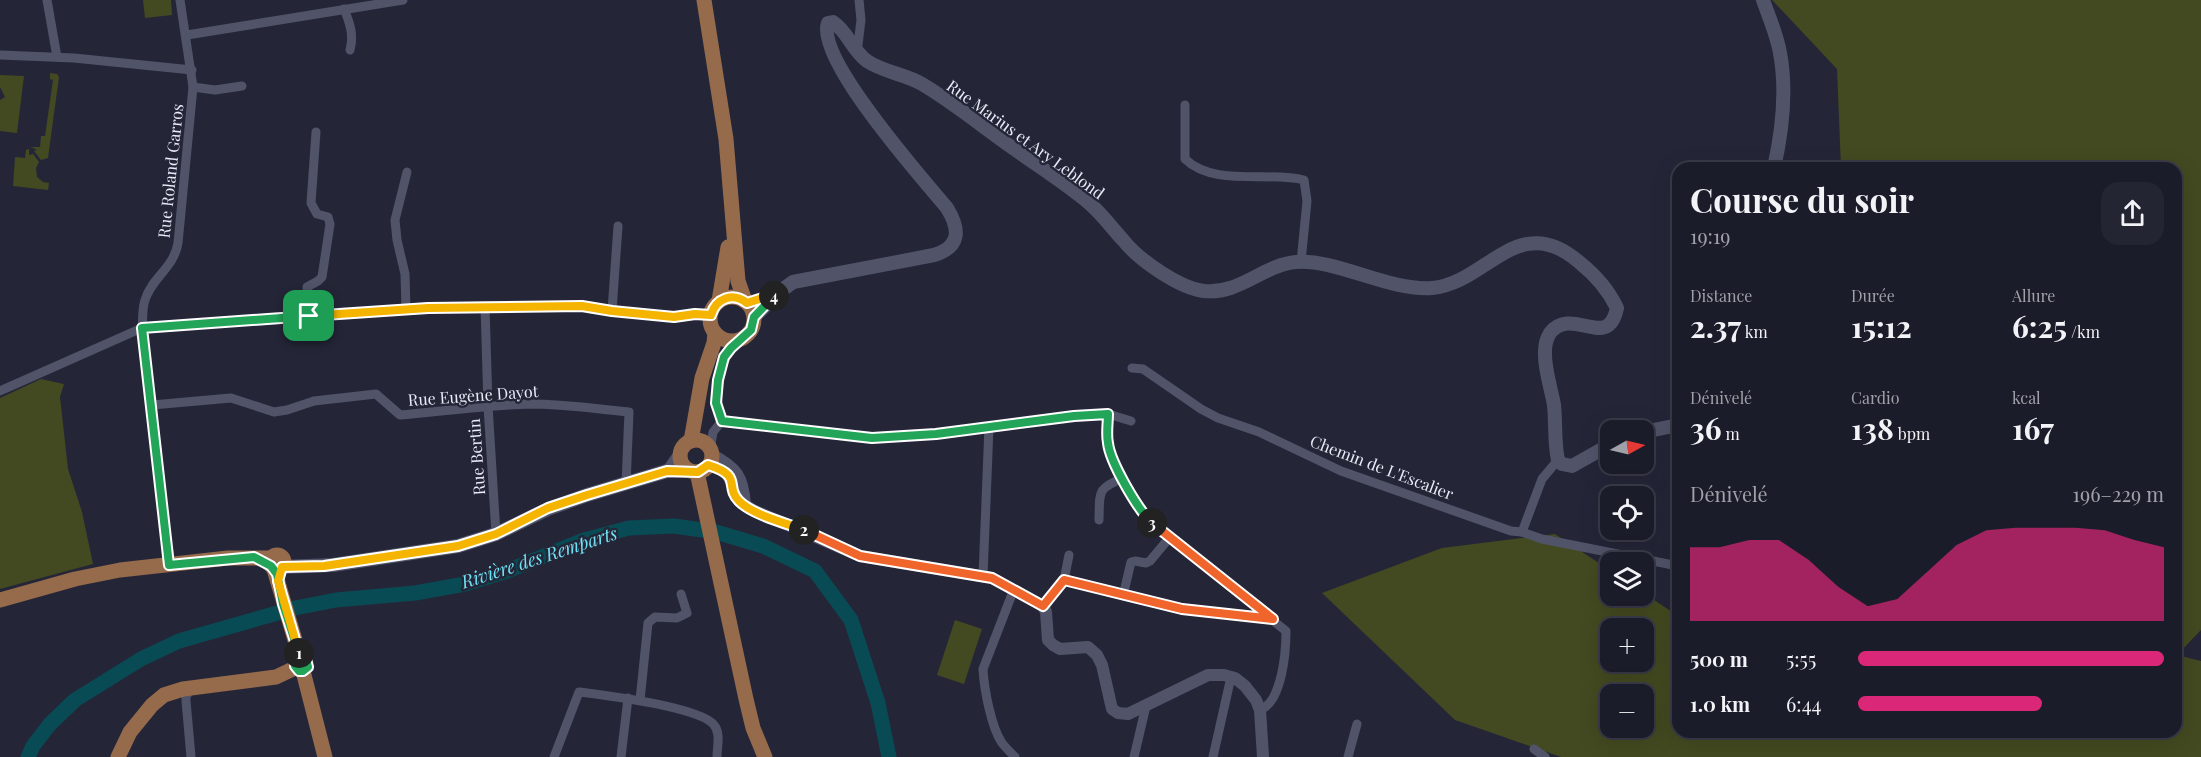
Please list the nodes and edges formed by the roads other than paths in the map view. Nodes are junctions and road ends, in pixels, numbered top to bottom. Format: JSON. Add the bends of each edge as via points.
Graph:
{"nodes":[{"id":1,"x":46,"y":0,"type":"edge"},
{"id":2,"x":180,"y":0,"type":"edge"},
{"id":3,"x":403,"y":0,"type":"edge"},
{"id":4,"x":705,"y":0,"type":"edge"},
{"id":5,"x":859,"y":0,"type":"edge"},
{"id":6,"x":1763,"y":0,"type":"edge"},
{"id":7,"x":344,"y":9,"type":"junction"},
{"id":8,"x":187,"y":35,"type":"junction"},
{"id":9,"x":350,"y":50,"type":"dead end"},
{"id":10,"x":857,"y":52,"type":"junction"},
{"id":11,"x":0,"y":55,"type":"edge"},
{"id":12,"x":57,"y":57,"type":"junction"},
{"id":13,"x":192,"y":70,"type":"junction"},
{"id":14,"x":242,"y":86,"type":"dead end"},
{"id":15,"x":193,"y":87,"type":"junction"},
{"id":16,"x":1185,"y":105,"type":"dead end"},
{"id":17,"x":315,"y":132,"type":"dead end"},
{"id":18,"x":1775,"y":162,"type":"edge"},
{"id":19,"x":406,"y":171,"type":"dead end"},
{"id":20,"x":730,"y":208,"type":"junction"},
{"id":21,"x":618,"y":226,"type":"dead end"},
{"id":22,"x":1301,"y":262,"type":"junction"},
{"id":23,"x":778,"y":293,"type":"junction"},
{"id":24,"x":719,"y":301,"type":"junction"},
{"id":25,"x":746,"y":302,"type":"junction"},
{"id":26,"x":485,"y":306,"type":"junction"},
{"id":27,"x":406,"y":309,"type":"junction"},
{"id":28,"x":612,"y":311,"type":"junction"},
{"id":29,"x":711,"y":315,"type":"junction"},
{"id":30,"x":309,"y":316,"type":"junction"},
{"id":31,"x":754,"y":317,"type":"junction"},
{"id":32,"x":142,"y":328,"type":"junction"},
{"id":33,"x":716,"y":333,"type":"junction"},
{"id":34,"x":738,"y":340,"type":"junction"},
{"id":35,"x":711,"y":356,"type":"junction"},
{"id":36,"x":1132,"y":368,"type":"dead end"},
{"id":37,"x":0,"y":391,"type":"edge"},
{"id":38,"x":152,"y":405,"type":"junction"},
{"id":39,"x":488,"y":406,"type":"junction"},
{"id":40,"x":1108,"y":414,"type":"junction"},
{"id":41,"x":722,"y":421,"type":"junction"},
{"id":42,"x":1131,"y":421,"type":"dead end"},
{"id":43,"x":1672,"y":426,"type":"edge"},
{"id":44,"x":989,"y":427,"type":"junction"},
{"id":45,"x":1654,"y":430,"type":"edge"},
{"id":46,"x":1600,"y":451,"type":"edge"},
{"id":47,"x":680,"y":455,"type":"joint"},
{"id":48,"x":701,"y":456,"type":"junction"},
{"id":49,"x":1558,"y":460,"type":"junction"},
{"id":50,"x":669,"y":471,"type":"junction"},
{"id":51,"x":1123,"y":477,"type":"junction"},
{"id":52,"x":626,"y":484,"type":"junction"},
{"id":53,"x":1099,"y":520,"type":"dead end"},
{"id":54,"x":1522,"y":532,"type":"junction"},
{"id":55,"x":496,"y":534,"type":"junction"},
{"id":56,"x":1170,"y":537,"type":"junction"},
{"id":57,"x":1069,"y":555,"type":"dead end"},
{"id":58,"x":169,"y":565,"type":"junction"},
{"id":59,"x":1672,"y":565,"type":"edge"},
{"id":60,"x":277,"y":567,"type":"junction"},
{"id":61,"x":983,"y":576,"type":"junction"},
{"id":62,"x":1064,"y":580,"type":"junction"},
{"id":63,"x":1014,"y":589,"type":"junction"},
{"id":64,"x":681,"y":594,"type":"dead end"},
{"id":65,"x":1123,"y":596,"type":"junction"},
{"id":66,"x":0,"y":600,"type":"edge"},
{"id":67,"x":1043,"y":606,"type":"junction"},
{"id":68,"x":1273,"y":619,"type":"junction"},
{"id":69,"x":299,"y":660,"type":"junction"},
{"id":70,"x":1231,"y":676,"type":"junction"},
{"id":71,"x":192,"y":688,"type":"junction"},
{"id":72,"x":628,"y":698,"type":"junction"},
{"id":73,"x":640,"y":700,"type":"junction"},
{"id":74,"x":1146,"y":706,"type":"junction"},
{"id":75,"x":1260,"y":710,"type":"junction"},
{"id":76,"x":1357,"y":724,"type":"dead end"},
{"id":77,"x":1534,"y":749,"type":"dead end"},
{"id":78,"x":118,"y":757,"type":"edge"},
{"id":79,"x":191,"y":757,"type":"edge"},
{"id":80,"x":325,"y":757,"type":"edge"},
{"id":81,"x":554,"y":757,"type":"edge"},
{"id":82,"x":621,"y":757,"type":"edge"},
{"id":83,"x":717,"y":757,"type":"edge"},
{"id":84,"x":765,"y":757,"type":"edge"},
{"id":85,"x":1015,"y":757,"type":"edge"},
{"id":86,"x":1134,"y":757,"type":"edge"},
{"id":87,"x":1214,"y":757,"type":"edge"},
{"id":88,"x":1263,"y":757,"type":"edge"},
{"id":89,"x":1348,"y":757,"type":"edge"},
{"id":90,"x":1545,"y":757,"type":"edge"}],
"edges":[{"from":1,"to":12,"type":"street"},
{"from":2,"to":8,"type":"street","name":"Rue Roland Garros"},
{"from":3,"to":7,"type":"street"},
{"from":4,"to":20,"type":"main road","via":[[726,139]]},
{"from":5,"to":10,"type":"street"},
{"from":6,"to":18,"type":"main road","via":[[1780,52],[1782,74],[1782,114]]},
{"from":7,"to":8,"type":"street"},
{"from":7,"to":9,"type":"street","via":[[351,26]]},
{"from":8,"to":13,"type":"street","name":"Rue Roland Garros"},
{"from":10,"to":22,"type":"main road","name":"Rue Marius et Ary Leblond","via":[[868,62],[920,83],[960,110],[1087,201],[1141,258],[1185,286],[1202,291],[1230,290],[1276,267]]},
{"from":10,"to":23,"type":"main road","name":"Rue Marius et Ary Leblond","via":[[838,25],[828,23],[829,42],[855,94],[953,217],[957,226],[953,242],[942,253],[801,279]]},
{"from":11,"to":12,"type":"street"},
{"from":12,"to":13,"type":"street"},
{"from":13,"to":15,"type":"street","name":"Rue Roland Garros"},
{"from":14,"to":15,"type":"street","via":[[215,90]]},
{"from":15,"to":32,"type":"street","name":"Rue Roland Garros","via":[[176,254],[144,300]]},
{"from":16,"to":22,"type":"street","via":[[1185,159],[1192,165],[1215,174],[1304,180],[1308,201]]},
{"from":17,"to":30,"type":"street","via":[[311,202],[317,214],[328,218],[330,224],[322,277],[307,287]]},
{"from":19,"to":27,"type":"street","via":[[395,220],[405,274]]},
{"from":20,"to":24,"type":"main road","via":[[728,254]]},
{"from":20,"to":25,"type":"main road","via":[[738,281]]},
{"from":21,"to":28,"type":"street"},
{"from":22,"to":49,"type":"main road","name":"Rue Marius et Ary Leblond","via":[[1401,285],[1432,288],[1465,277],[1516,247],[1537,243],[1569,253],[1604,288],[1617,308],[1611,324],[1605,328],[1563,323],[1548,335],[1545,352]]},
{"from":23,"to":25,"type":"main road","name":"Rue Marius et Ary Leblond"},
{"from":23,"to":31,"type":"main road","name":"Rue Marius et Ary Leblond"},
{"from":24,"to":25,"type":"main road","via":[[732,297]]},
{"from":24,"to":29,"type":"main road"},
{"from":25,"to":31,"type":"main road"},
{"from":26,"to":27,"type":"street"},
{"from":26,"to":28,"type":"street","via":[[582,306]]},
{"from":26,"to":39,"type":"street","name":"Rue Bertin"},
{"from":27,"to":30,"type":"street"},
{"from":28,"to":29,"type":"street","via":[[674,317]]},
{"from":29,"to":33,"type":"main road"},
{"from":30,"to":32,"type":"street"},
{"from":31,"to":34,"type":"main road","via":[[751,330]]},
{"from":32,"to":37,"type":"street"},
{"from":32,"to":38,"type":"street","name":"Rue Roland Garros"},
{"from":33,"to":34,"type":"main road","via":[[728,340]]},
{"from":33,"to":35,"type":"main road"},
{"from":34,"to":35,"type":"main road"},
{"from":34,"to":41,"type":"street","via":[[720,369],[716,403]]},
{"from":35,"to":48,"type":"main road","via":[[702,378],[694,423]]},
{"from":36,"to":54,"type":"street","name":"Chemin de L'Escalier","via":[[1143,369],[1209,414],[1259,432],[1341,471]]},
{"from":38,"to":39,"type":"street","name":"Rue Eugène Dayot","via":[[231,398],[274,412],[314,401],[376,394],[400,415]]},
{"from":38,"to":58,"type":"street","name":"Rue Roland Garros"},
{"from":39,"to":52,"type":"street","name":"Rue Eugène Dayot","via":[[564,405],[629,412]]},
{"from":39,"to":55,"type":"street","name":"Rue Bertin"},
{"from":40,"to":42,"type":"street"},
{"from":40,"to":44,"type":"street"},
{"from":40,"to":51,"type":"street","via":[[1107,441]]},
{"from":41,"to":44,"type":"street","via":[[872,438]]},
{"from":41,"to":48,"type":"street"},
{"from":43,"to":45,"type":"main road"},
{"from":44,"to":61,"type":"street"},
{"from":46,"to":49,"type":"main road","via":[[1572,466]]},
{"from":47,"to":48,"type":"main road","via":[[684,446]]},
{"from":47,"to":50,"type":"main road"},
{"from":48,"to":50,"type":"main road"},
{"from":48,"to":61,"type":"street","via":[[727,473],[736,497],[745,505],[860,556]]},
{"from":48,"to":84,"type":"main road","via":[[703,498],[748,709]]},
{"from":49,"to":54,"type":"street","via":[[1542,479]]},
{"from":50,"to":52,"type":"main road"},
{"from":51,"to":53,"type":"street","via":[[1102,489]]},
{"from":51,"to":56,"type":"street","via":[[1145,516]]},
{"from":52,"to":55,"type":"main road","via":[[548,508]]},
{"from":54,"to":59,"type":"street","name":"Chemin de L'Escalier"},
{"from":55,"to":60,"type":"main road","via":[[448,548],[333,565]]},
{"from":56,"to":65,"type":"street","via":[[1150,561],[1131,562]]},
{"from":56,"to":68,"type":"street"},
{"from":57,"to":62,"type":"street"},
{"from":58,"to":60,"type":"main road","via":[[254,557]]},
{"from":58,"to":66,"type":"main road","via":[[75,579]]},
{"from":60,"to":69,"type":"main road"},
{"from":61,"to":63,"type":"street"},
{"from":62,"to":65,"type":"street"},
{"from":62,"to":67,"type":"street"},
{"from":63,"to":67,"type":"street"},
{"from":63,"to":85,"type":"street","via":[[983,669],[996,730]]},
{"from":64,"to":73,"type":"street","via":[[687,613],[676,618],[655,617],[648,623]]},
{"from":65,"to":68,"type":"street","via":[[1182,609]]},
{"from":67,"to":74,"type":"street","via":[[1048,640],[1053,645],[1088,646],[1097,655],[1112,709],[1128,714]]},
{"from":68,"to":75,"type":"street","via":[[1286,631],[1286,654],[1274,698]]},
{"from":69,"to":71,"type":"main road","via":[[276,677]]},
{"from":69,"to":80,"type":"main road"},
{"from":70,"to":74,"type":"street","via":[[1208,675]]},
{"from":70,"to":75,"type":"street","via":[[1245,686]]},
{"from":70,"to":87,"type":"street"},
{"from":71,"to":78,"type":"main road","via":[[175,690],[152,705],[130,732]]},
{"from":71,"to":79,"type":"street","via":[[186,696]]},
{"from":72,"to":73,"type":"street"},
{"from":72,"to":81,"type":"street","via":[[579,692]]},
{"from":72,"to":82,"type":"street"},
{"from":73,"to":83,"type":"street","via":[[702,717],[714,725]]},
{"from":74,"to":86,"type":"street"},
{"from":75,"to":88,"type":"street"},
{"from":76,"to":89,"type":"street"},
{"from":77,"to":90,"type":"street"}]}
